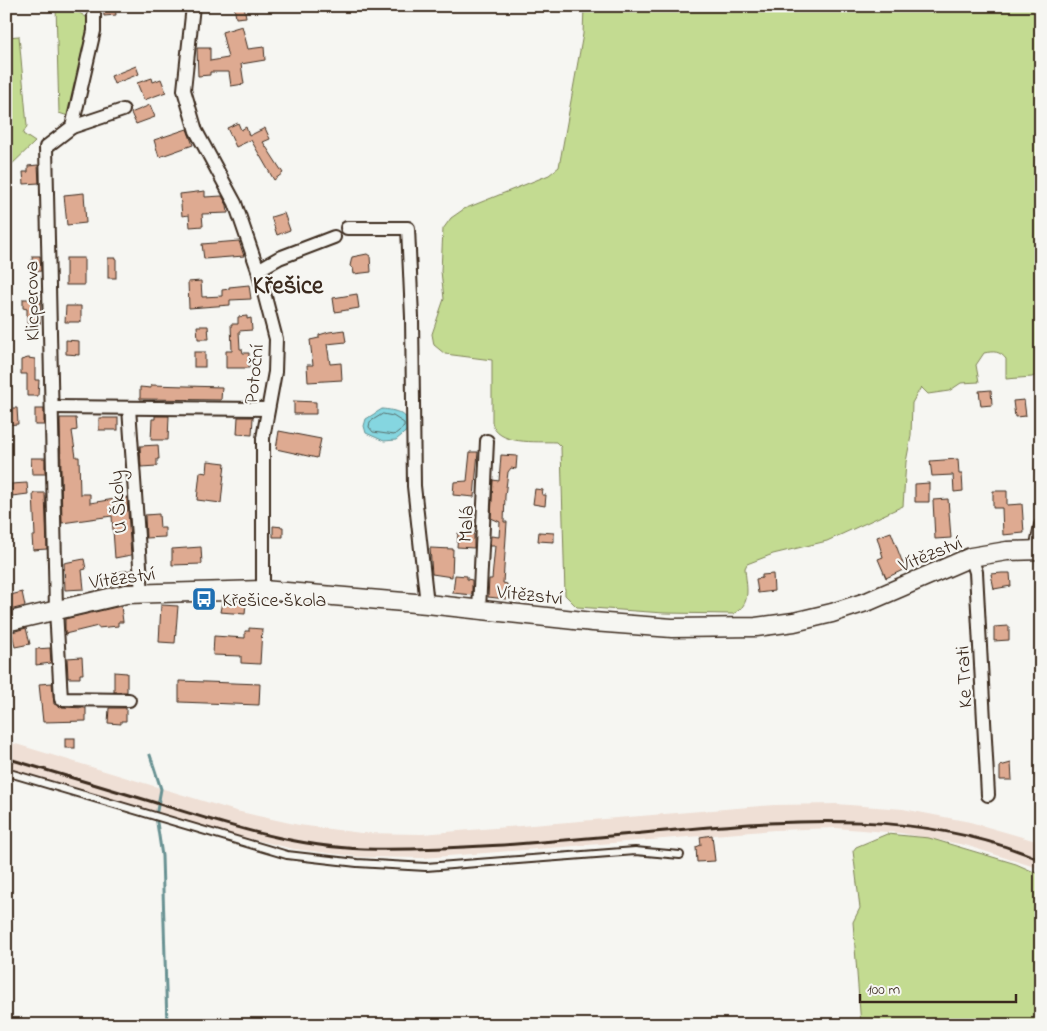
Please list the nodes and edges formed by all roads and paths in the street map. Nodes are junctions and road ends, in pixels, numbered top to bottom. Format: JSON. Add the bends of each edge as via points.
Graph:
{"nodes":[{"id":1,"x":94,"y":6,"type":"edge"},
{"id":2,"x":193,"y":6,"type":"edge"},
{"id":3,"x":123,"y":110,"type":"dead end"},
{"id":4,"x":72,"y":127,"type":"junction"},
{"id":5,"x":346,"y":228,"type":"dead end"},
{"id":6,"x":334,"y":237,"type":"dead end"},
{"id":7,"x":258,"y":270,"type":"junction"},
{"id":8,"x":52,"y":407,"type":"junction"},
{"id":9,"x":129,"y":408,"type":"junction"},
{"id":10,"x":268,"y":409,"type":"junction"},
{"id":11,"x":487,"y":441,"type":"dead end"},
{"id":12,"x":1041,"y":525,"type":"edge"},
{"id":13,"x":1038,"y":550,"type":"edge"},
{"id":14,"x":972,"y":557,"type":"junction"},
{"id":15,"x":263,"y":590,"type":"junction"},
{"id":16,"x":142,"y":594,"type":"junction"},
{"id":17,"x":427,"y":604,"type":"junction"},
{"id":18,"x":56,"y":610,"type":"junction"},
{"id":19,"x":479,"y":610,"type":"junction"},
{"id":20,"x":6,"y":622,"type":"edge"},
{"id":21,"x":129,"y":700,"type":"dead end"},
{"id":22,"x":6,"y":772,"type":"edge"},
{"id":23,"x":988,"y":795,"type":"dead end"},
{"id":24,"x":680,"y":856,"type":"dead end"}],
"edges":[{"from":1,"to":4,"type":"street","via":[[94,31]]},
{"from":2,"to":7,"type":"street","name":"Potoční","via":[[184,90],[196,131],[235,203]]},
{"from":3,"to":4,"type":"street"},
{"from":4,"to":8,"type":"street","name":"Klicperova","via":[[46,147]]},
{"from":5,"to":17,"type":"street","via":[[408,228],[414,486]]},
{"from":6,"to":7,"type":"street","via":[[279,258]]},
{"from":7,"to":10,"type":"street","name":"Potoční","via":[[276,339],[275,372]]},
{"from":8,"to":9,"type":"street"},
{"from":8,"to":18,"type":"street","name":"Klicperova"},
{"from":9,"to":10,"type":"street"},
{"from":9,"to":16,"type":"street","name":"U Školy"},
{"from":10,"to":15,"type":"street","name":"Potoční","via":[[264,438]]},
{"from":11,"to":19,"type":"street","name":"Malá"},
{"from":12,"to":13,"type":"street"},
{"from":13,"to":14,"type":"main road","name":"Vítězství"},
{"from":14,"to":19,"type":"main road","name":"Vítězství","via":[[832,613],[756,627],[672,628]]},
{"from":14,"to":23,"type":"street","name":"Ke Trati","via":[[976,572]]},
{"from":15,"to":16,"type":"main road","name":"Vítězství"},
{"from":15,"to":17,"type":"main road","name":"Vítězství"},
{"from":16,"to":18,"type":"main road","name":"Vítězství","via":[[126,594]]},
{"from":17,"to":19,"type":"main road","name":"Vítězství"},
{"from":18,"to":20,"type":"main road","name":"Vítězství"},
{"from":18,"to":21,"type":"street","name":"Klicperova","via":[[61,699]]},
{"from":22,"to":24,"type":"lane","via":[[287,855],[426,867],[635,851]]}]}
